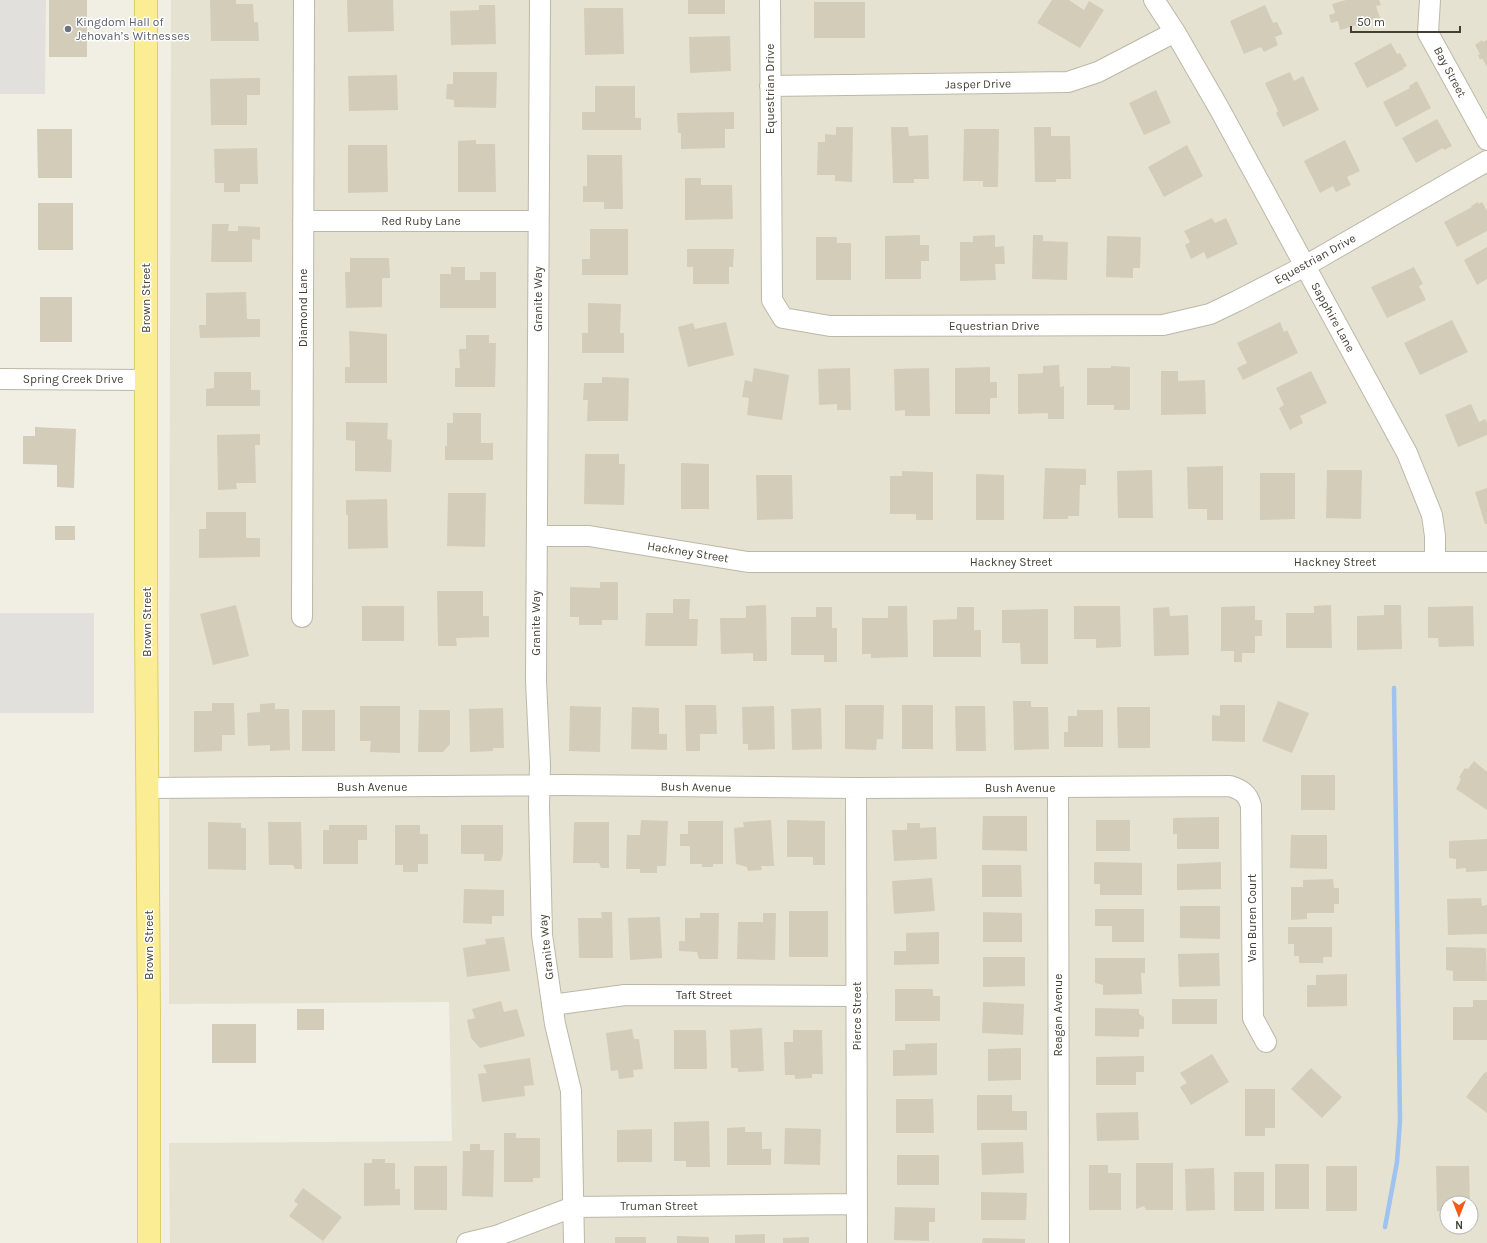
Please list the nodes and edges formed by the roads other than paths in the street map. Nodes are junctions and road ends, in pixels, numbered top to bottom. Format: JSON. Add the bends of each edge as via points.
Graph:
{"nodes":[{"id":1,"x":146,"y":0,"type":"edge"},
{"id":2,"x":304,"y":0,"type":"edge"},
{"id":3,"x":540,"y":0,"type":"edge"},
{"id":4,"x":770,"y":0,"type":"edge"},
{"id":5,"x":1154,"y":0,"type":"edge"},
{"id":6,"x":1430,"y":0,"type":"edge"},
{"id":7,"x":1176,"y":32,"type":"junction"},
{"id":8,"x":770,"y":86,"type":"junction"},
{"id":9,"x":1487,"y":140,"type":"edge"},
{"id":10,"x":1487,"y":161,"type":"edge"},
{"id":11,"x":303,"y":221,"type":"junction"},
{"id":12,"x":538,"y":222,"type":"junction"},
{"id":13,"x":1305,"y":266,"type":"junction"},
{"id":14,"x":0,"y":379,"type":"edge"},
{"id":15,"x":146,"y":380,"type":"junction"},
{"id":16,"x":537,"y":536,"type":"junction"},
{"id":17,"x":1435,"y":562,"type":"junction"},
{"id":18,"x":1487,"y":562,"type":"edge"},
{"id":19,"x":302,"y":617,"type":"dead end"},
{"id":20,"x":540,"y":786,"type":"junction"},
{"id":21,"x":148,"y":788,"type":"junction"},
{"id":22,"x":856,"y":788,"type":"junction"},
{"id":23,"x":1058,"y":788,"type":"junction"},
{"id":24,"x":1244,"y":792,"type":"joint"},
{"id":25,"x":857,"y":996,"type":"junction"},
{"id":26,"x":552,"y":1005,"type":"junction"},
{"id":27,"x":1266,"y":1042,"type":"dead end"},
{"id":28,"x":857,"y":1204,"type":"junction"},
{"id":29,"x":573,"y":1207,"type":"junction"},
{"id":30,"x":150,"y":1243,"type":"edge"},
{"id":31,"x":467,"y":1243,"type":"edge"},
{"id":32,"x":574,"y":1243,"type":"edge"},
{"id":33,"x":857,"y":1243,"type":"edge"},
{"id":34,"x":1059,"y":1243,"type":"edge"}],
"edges":[{"from":1,"to":15,"type":"main road","name":"Brown Street"},
{"from":2,"to":11,"type":"street","name":"Diamond Lane"},
{"from":3,"to":12,"type":"street","name":"Granite Way"},
{"from":4,"to":8,"type":"street","name":"Equestrian Drive"},
{"from":5,"to":7,"type":"street","name":"Sapphire Lane"},
{"from":6,"to":9,"type":"street","name":"Bay Street","via":[[1428,33]]},
{"from":7,"to":8,"type":"street","name":"Jasper Drive","via":[[1098,72],[1068,82]]},
{"from":7,"to":13,"type":"street","name":"Sapphire Lane"},
{"from":8,"to":13,"type":"street","name":"Equestrian Drive","via":[[772,300],[782,318],[830,326],[1163,325],[1210,314]]},
{"from":10,"to":13,"type":"street","name":"Equestrian Drive"},
{"from":11,"to":12,"type":"street","name":"Red Ruby Lane"},
{"from":11,"to":19,"type":"street","name":"Diamond Lane"},
{"from":12,"to":16,"type":"street","name":"Granite Way"},
{"from":13,"to":17,"type":"street","name":"Sapphire Lane","via":[[1407,453],[1432,515]]},
{"from":14,"to":15,"type":"street","name":"Spring Creek Drive"},
{"from":15,"to":21,"type":"main road","name":"Brown Street"},
{"from":16,"to":17,"type":"street","name":"Hackney Street","via":[[589,536],[748,562]]},
{"from":16,"to":20,"type":"street","name":"Granite Way","via":[[536,681]]},
{"from":17,"to":18,"type":"street","name":"Hackney Street"},
{"from":20,"to":21,"type":"street","name":"Bush Avenue"},
{"from":20,"to":22,"type":"street","name":"Bush Avenue"},
{"from":20,"to":26,"type":"street","name":"Granite Way","via":[[542,935]]},
{"from":21,"to":30,"type":"main road","name":"Brown Street"},
{"from":22,"to":23,"type":"street","name":"Bush Avenue"},
{"from":22,"to":25,"type":"street","name":"Pierce Street"},
{"from":23,"to":24,"type":"street","name":"Bush Avenue","via":[[1230,786]]},
{"from":23,"to":34,"type":"street","name":"Reagan Avenue"},
{"from":24,"to":27,"type":"street","name":"Van Buren Court","via":[[1251,806],[1253,1018]]},
{"from":25,"to":26,"type":"street","name":"Taft Street","via":[[625,995]]},
{"from":25,"to":28,"type":"street","name":"Pierce Street"},
{"from":26,"to":29,"type":"street","name":"Granite Way","via":[[554,1024],[571,1091]]},
{"from":28,"to":29,"type":"street","name":"Truman Street"},
{"from":28,"to":33,"type":"street","name":"Pierce Street"},
{"from":29,"to":31,"type":"street","name":"Truman Street","via":[[496,1236]]},
{"from":29,"to":32,"type":"street","name":"Granite Way"}]}
